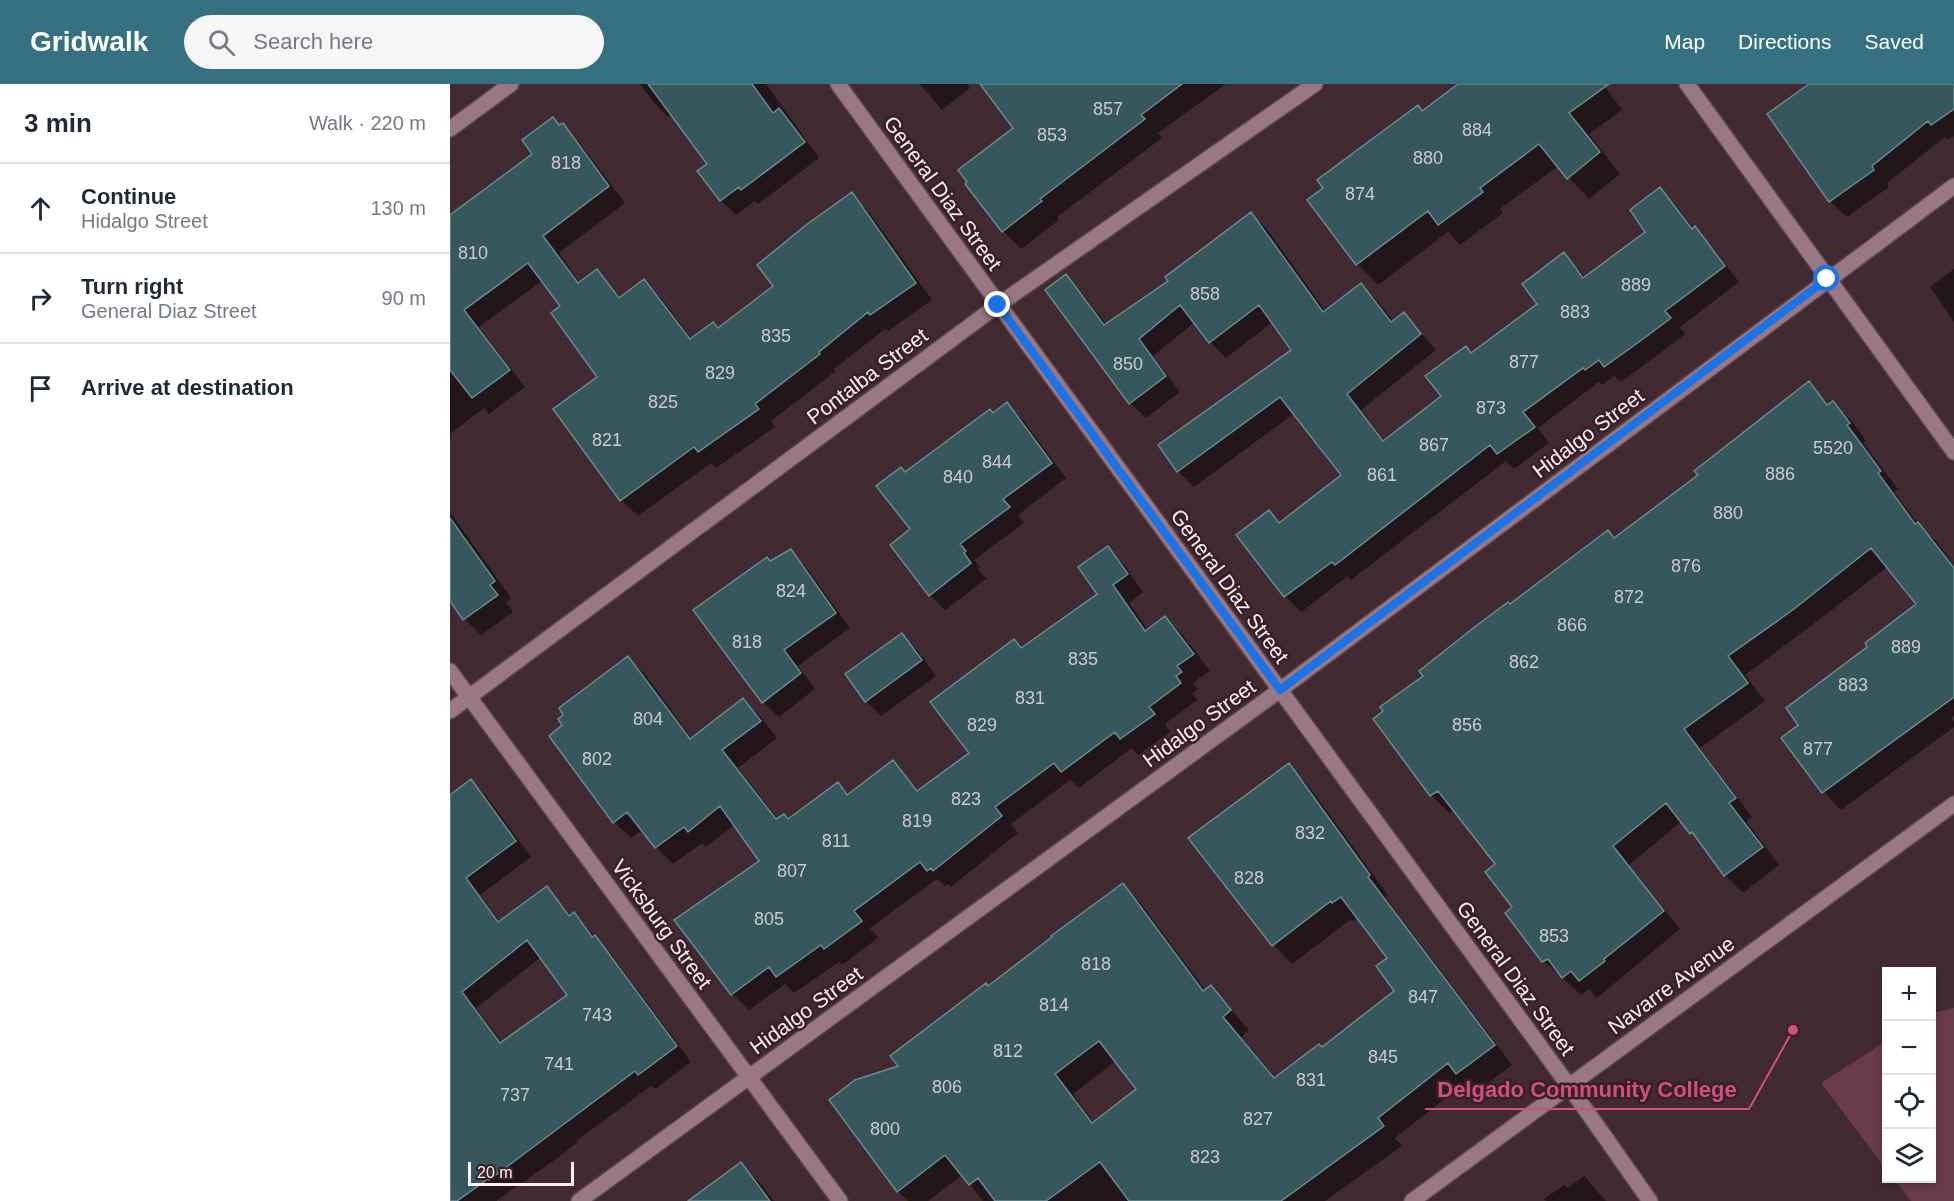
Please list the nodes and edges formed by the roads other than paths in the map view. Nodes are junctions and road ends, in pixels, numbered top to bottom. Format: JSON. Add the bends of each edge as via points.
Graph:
{"nodes":[{"id":1,"x":511,"y":84,"type":"edge"},
{"id":2,"x":838,"y":84,"type":"edge"},
{"id":3,"x":1315,"y":84,"type":"edge"},
{"id":4,"x":1687,"y":84,"type":"edge"},
{"id":5,"x":450,"y":129,"type":"edge"},
{"id":6,"x":1954,"y":186,"type":"edge"},
{"id":7,"x":1827,"y":279,"type":"junction"},
{"id":8,"x":998,"y":305,"type":"junction"},
{"id":9,"x":1954,"y":452,"type":"edge"},
{"id":10,"x":450,"y":671,"type":"edge"},
{"id":11,"x":1280,"y":690,"type":"junction"},
{"id":12,"x":469,"y":697,"type":"junction"},
{"id":13,"x":450,"y":711,"type":"edge"},
{"id":14,"x":1954,"y":804,"type":"edge"},
{"id":15,"x":749,"y":1078,"type":"junction"},
{"id":16,"x":1569,"y":1086,"type":"junction"},
{"id":17,"x":579,"y":1201,"type":"edge"},
{"id":18,"x":840,"y":1201,"type":"edge"},
{"id":19,"x":1412,"y":1201,"type":"edge"},
{"id":20,"x":1650,"y":1201,"type":"edge"}],
"edges":[{"from":1,"to":5,"type":"street"},
{"from":2,"to":8,"type":"street","name":"General Diaz Street"},
{"from":3,"to":8,"type":"street","name":"Pontalba Street"},
{"from":4,"to":7,"type":"street"},
{"from":6,"to":7,"type":"street","name":"Hidalgo Street"},
{"from":7,"to":9,"type":"street"},
{"from":7,"to":11,"type":"street","name":"Hidalgo Street"},
{"from":8,"to":11,"type":"street","name":"General Diaz Street"},
{"from":8,"to":12,"type":"street","name":"Pontalba Street"},
{"from":10,"to":12,"type":"street","name":"Vicksburg Street"},
{"from":11,"to":15,"type":"street","name":"Hidalgo Street"},
{"from":11,"to":16,"type":"street","name":"General Diaz Street"},
{"from":12,"to":13,"type":"street","name":"Pontalba Street"},
{"from":12,"to":15,"type":"street","name":"Vicksburg Street"},
{"from":14,"to":16,"type":"street","name":"Navarre Avenue"},
{"from":15,"to":17,"type":"street","name":"Hidalgo Street"},
{"from":15,"to":18,"type":"street","name":"Vicksburg Street"},
{"from":16,"to":19,"type":"street","name":"Navarre Avenue"},
{"from":16,"to":20,"type":"street","name":"General Diaz Street"}]}
